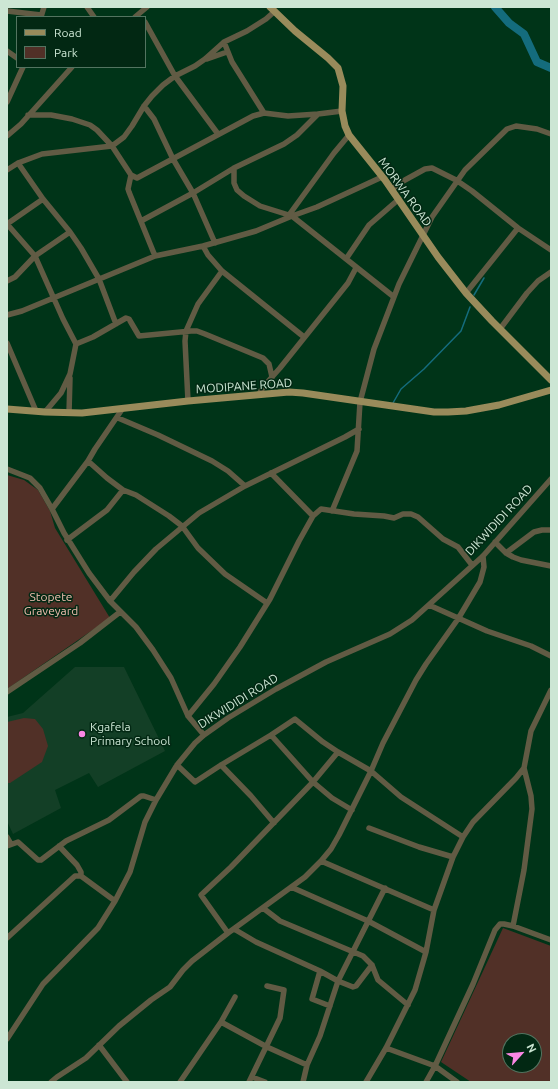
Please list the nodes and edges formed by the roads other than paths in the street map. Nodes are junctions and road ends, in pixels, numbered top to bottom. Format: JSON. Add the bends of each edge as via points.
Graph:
{"nodes":[{"id":1,"x":44,"y":7,"type":"edge"},
{"id":2,"x":87,"y":7,"type":"edge"},
{"id":3,"x":146,"y":7,"type":"edge"},
{"id":4,"x":272,"y":9,"type":"edge"},
{"id":5,"x":7,"y":11,"type":"edge"},
{"id":6,"x":41,"y":16,"type":"edge"},
{"id":7,"x":93,"y":16,"type":"edge"},
{"id":8,"x":139,"y":16,"type":"edge"},
{"id":9,"x":146,"y":24,"type":"edge"},
{"id":10,"x":224,"y":42,"type":"junction"},
{"id":11,"x":7,"y":51,"type":"edge"},
{"id":12,"x":228,"y":52,"type":"junction"},
{"id":13,"x":16,"y":57,"type":"edge"},
{"id":14,"x":205,"y":59,"type":"junction"},
{"id":15,"x":23,"y":68,"type":"edge"},
{"id":16,"x":71,"y":68,"type":"edge"},
{"id":17,"x":175,"y":76,"type":"junction"},
{"id":18,"x":7,"y":100,"type":"edge"},
{"id":19,"x":144,"y":106,"type":"junction"},
{"id":20,"x":342,"y":111,"type":"junction"},
{"id":21,"x":264,"y":113,"type":"junction"},
{"id":22,"x":318,"y":114,"type":"junction"},
{"id":23,"x":28,"y":116,"type":"junction"},
{"id":24,"x":218,"y":134,"type":"junction"},
{"id":25,"x":551,"y":134,"type":"edge"},
{"id":26,"x":349,"y":135,"type":"junction"},
{"id":27,"x":7,"y":136,"type":"edge"},
{"id":28,"x":112,"y":146,"type":"junction"},
{"id":29,"x":173,"y":159,"type":"junction"},
{"id":30,"x":18,"y":163,"type":"junction"},
{"id":31,"x":234,"y":168,"type":"junction"},
{"id":32,"x":7,"y":170,"type":"edge"},
{"id":33,"x":132,"y":175,"type":"junction"},
{"id":34,"x":382,"y":177,"type":"junction"},
{"id":35,"x":456,"y":180,"type":"junction"},
{"id":36,"x":392,"y":190,"type":"junction"},
{"id":37,"x":193,"y":193,"type":"junction"},
{"id":38,"x":43,"y":199,"type":"junction"},
{"id":39,"x":399,"y":200,"type":"junction"},
{"id":40,"x":290,"y":215,"type":"junction"},
{"id":41,"x":141,"y":221,"type":"junction"},
{"id":42,"x":518,"y":228,"type":"junction"},
{"id":43,"x":70,"y":232,"type":"junction"},
{"id":44,"x":423,"y":235,"type":"junction"},
{"id":45,"x":215,"y":243,"type":"junction"},
{"id":46,"x":203,"y":246,"type":"junction"},
{"id":47,"x":551,"y":250,"type":"edge"},
{"id":48,"x":35,"y":256,"type":"junction"},
{"id":49,"x":155,"y":256,"type":"junction"},
{"id":50,"x":346,"y":260,"type":"junction"},
{"id":51,"x":356,"y":268,"type":"junction"},
{"id":52,"x":222,"y":271,"type":"junction"},
{"id":53,"x":551,"y":272,"type":"edge"},
{"id":54,"x":99,"y":279,"type":"junction"},
{"id":55,"x":7,"y":281,"type":"edge"},
{"id":56,"x":466,"y":293,"type":"junction"},
{"id":57,"x":394,"y":296,"type":"junction"},
{"id":58,"x":54,"y":297,"type":"junction"},
{"id":59,"x":7,"y":315,"type":"edge"},
{"id":60,"x":116,"y":324,"type":"junction"},
{"id":61,"x":500,"y":329,"type":"junction"},
{"id":62,"x":186,"y":331,"type":"junction"},
{"id":63,"x":304,"y":337,"type":"junction"},
{"id":64,"x":7,"y":343,"type":"edge"},
{"id":65,"x":76,"y":344,"type":"junction"},
{"id":66,"x":70,"y":374,"type":"junction"},
{"id":67,"x":272,"y":377,"type":"junction"},
{"id":68,"x":551,"y":380,"type":"edge"},
{"id":69,"x":551,"y":390,"type":"edge"},
{"id":70,"x":259,"y":394,"type":"junction"},
{"id":71,"x":188,"y":401,"type":"junction"},
{"id":72,"x":360,"y":402,"type":"junction"},
{"id":73,"x":123,"y":408,"type":"junction"},
{"id":74,"x":7,"y":409,"type":"edge"},
{"id":75,"x":36,"y":411,"type":"junction"},
{"id":76,"x":45,"y":412,"type":"junction"},
{"id":77,"x":69,"y":413,"type":"junction"},
{"id":78,"x":118,"y":418,"type":"junction"},
{"id":79,"x":359,"y":429,"type":"junction"},
{"id":80,"x":88,"y":461,"type":"junction"},
{"id":81,"x":7,"y":469,"type":"edge"},
{"id":82,"x":271,"y":473,"type":"junction"},
{"id":83,"x":551,"y":479,"type":"edge"},
{"id":84,"x":245,"y":486,"type":"junction"},
{"id":85,"x":123,"y":490,"type":"junction"},
{"id":86,"x":52,"y":509,"type":"junction"},
{"id":87,"x":332,"y":511,"type":"junction"},
{"id":88,"x":313,"y":516,"type":"junction"},
{"id":89,"x":182,"y":526,"type":"junction"},
{"id":90,"x":551,"y":530,"type":"edge"},
{"id":91,"x":68,"y":540,"type":"junction"},
{"id":92,"x":495,"y":542,"type":"junction"},
{"id":93,"x":506,"y":553,"type":"junction"},
{"id":94,"x":483,"y":556,"type":"junction"},
{"id":95,"x":472,"y":565,"type":"junction"},
{"id":96,"x":551,"y":566,"type":"edge"},
{"id":97,"x":110,"y":601,"type":"junction"},
{"id":98,"x":267,"y":603,"type":"junction"},
{"id":99,"x":429,"y":605,"type":"junction"},
{"id":100,"x":120,"y":612,"type":"junction"},
{"id":101,"x":458,"y":619,"type":"junction"},
{"id":102,"x":551,"y":656,"type":"edge"},
{"id":103,"x":551,"y":690,"type":"edge"},
{"id":104,"x":7,"y":692,"type":"edge"},
{"id":105,"x":188,"y":716,"type":"junction"},
{"id":106,"x":204,"y":735,"type":"junction"},
{"id":107,"x":272,"y":735,"type":"junction"},
{"id":108,"x":338,"y":752,"type":"junction"},
{"id":109,"x":221,"y":765,"type":"junction"},
{"id":110,"x":177,"y":766,"type":"junction"},
{"id":111,"x":524,"y":768,"type":"junction"},
{"id":112,"x":371,"y":771,"type":"junction"},
{"id":113,"x":313,"y":782,"type":"junction"},
{"id":114,"x":156,"y":800,"type":"junction"},
{"id":115,"x":352,"y":810,"type":"junction"},
{"id":116,"x":274,"y":823,"type":"junction"},
{"id":117,"x":369,"y":828,"type":"dead end"},
{"id":118,"x":7,"y":837,"type":"edge"},
{"id":119,"x":463,"y":837,"type":"junction"},
{"id":120,"x":9,"y":845,"type":"edge"},
{"id":121,"x":59,"y":846,"type":"junction"},
{"id":122,"x":453,"y":857,"type":"junction"},
{"id":123,"x":321,"y":861,"type":"junction"},
{"id":124,"x":81,"y":876,"type":"junction"},
{"id":125,"x":291,"y":887,"type":"junction"},
{"id":126,"x":385,"y":888,"type":"junction"},
{"id":127,"x":115,"y":901,"type":"junction"},
{"id":128,"x":263,"y":908,"type":"junction"},
{"id":129,"x":434,"y":910,"type":"junction"},
{"id":130,"x":368,"y":921,"type":"junction"},
{"id":131,"x":512,"y":926,"type":"junction"},
{"id":132,"x":234,"y":929,"type":"junction"},
{"id":133,"x":228,"y":933,"type":"junction"},
{"id":134,"x":7,"y":938,"type":"edge"},
{"id":135,"x":551,"y":940,"type":"edge"},
{"id":136,"x":354,"y":952,"type":"junction"},
{"id":137,"x":426,"y":952,"type":"junction"},
{"id":138,"x":372,"y":965,"type":"junction"},
{"id":139,"x":320,"y":971,"type":"junction"},
{"id":140,"x":338,"y":981,"type":"junction"},
{"id":141,"x":267,"y":986,"type":"dead end"},
{"id":142,"x":235,"y":997,"type":"dead end"},
{"id":143,"x":408,"y":1005,"type":"junction"},
{"id":144,"x":330,"y":1006,"type":"junction"},
{"id":145,"x":221,"y":1022,"type":"junction"},
{"id":146,"x":7,"y":1039,"type":"edge"},
{"id":147,"x":99,"y":1045,"type":"junction"},
{"id":148,"x":266,"y":1048,"type":"junction"},
{"id":149,"x":386,"y":1048,"type":"junction"},
{"id":150,"x":307,"y":1065,"type":"junction"},
{"id":151,"x":435,"y":1066,"type":"junction"},
{"id":152,"x":251,"y":1079,"type":"edge"},
{"id":153,"x":51,"y":1082,"type":"edge"},
{"id":154,"x":128,"y":1082,"type":"edge"},
{"id":155,"x":180,"y":1082,"type":"edge"},
{"id":156,"x":265,"y":1082,"type":"edge"},
{"id":157,"x":303,"y":1082,"type":"edge"},
{"id":158,"x":366,"y":1082,"type":"edge"},
{"id":159,"x":426,"y":1082,"type":"edge"},
{"id":160,"x":457,"y":1082,"type":"edge"}],
"edges":[{"from":1,"to":6,"type":"street"},
{"from":2,"to":7,"type":"street"},
{"from":3,"to":8,"type":"street"},
{"from":4,"to":10,"type":"street","via":[[247,31]]},
{"from":4,"to":20,"type":"main road","name":"MORWA ROAD","via":[[338,68],[343,86]]},
{"from":5,"to":6,"type":"street"},
{"from":9,"to":17,"type":"street"},
{"from":10,"to":12,"type":"street"},
{"from":10,"to":14,"type":"street"},
{"from":11,"to":13,"type":"street"},
{"from":12,"to":14,"type":"street"},
{"from":12,"to":21,"type":"street"},
{"from":14,"to":17,"type":"street"},
{"from":15,"to":18,"type":"street"},
{"from":16,"to":23,"type":"street"},
{"from":17,"to":19,"type":"street"},
{"from":17,"to":24,"type":"street"},
{"from":19,"to":28,"type":"street","via":[[124,137]]},
{"from":19,"to":29,"type":"street","via":[[154,119]]},
{"from":20,"to":22,"type":"street"},
{"from":20,"to":26,"type":"main road","name":"MORWA ROAD"},
{"from":21,"to":22,"type":"street","via":[[288,116]]},
{"from":21,"to":24,"type":"street"},
{"from":22,"to":31,"type":"street","via":[[298,135],[284,144]]},
{"from":23,"to":27,"type":"street"},
{"from":23,"to":28,"type":"street","via":[[51,115],[90,125]]},
{"from":24,"to":29,"type":"street"},
{"from":25,"to":35,"type":"street","via":[[532,128],[512,126]]},
{"from":26,"to":34,"type":"main road","name":"MORWA ROAD"},
{"from":26,"to":40,"type":"street"},
{"from":28,"to":30,"type":"street","via":[[42,154]]},
{"from":28,"to":33,"type":"street"},
{"from":29,"to":33,"type":"street","via":[[139,178]]},
{"from":29,"to":37,"type":"street"},
{"from":30,"to":32,"type":"street"},
{"from":30,"to":38,"type":"street"},
{"from":31,"to":37,"type":"street"},
{"from":31,"to":40,"type":"street","via":[[234,183],[244,196],[260,206]]},
{"from":33,"to":41,"type":"street","via":[[128,189]]},
{"from":34,"to":36,"type":"main road","name":"MORWA ROAD"},
{"from":34,"to":40,"type":"street","via":[[317,207]]},
{"from":35,"to":36,"type":"street","via":[[428,168]]},
{"from":35,"to":42,"type":"street"},
{"from":35,"to":44,"type":"street"},
{"from":36,"to":39,"type":"main road","name":"MORWA ROAD"},
{"from":37,"to":41,"type":"street"},
{"from":37,"to":45,"type":"street"},
{"from":38,"to":43,"type":"street"},
{"from":38,"to":48,"type":"street","via":[[7,224]]},
{"from":39,"to":44,"type":"main road","name":"MORWA ROAD"},
{"from":39,"to":50,"type":"street","via":[[369,225]]},
{"from":40,"to":45,"type":"street","via":[[256,231]]},
{"from":40,"to":50,"type":"street"},
{"from":41,"to":49,"type":"street"},
{"from":42,"to":47,"type":"street"},
{"from":42,"to":56,"type":"street"},
{"from":43,"to":48,"type":"street"},
{"from":43,"to":54,"type":"street"},
{"from":44,"to":56,"type":"main road","name":"MORWA ROAD"},
{"from":44,"to":57,"type":"street"},
{"from":45,"to":46,"type":"street"},
{"from":46,"to":49,"type":"street"},
{"from":46,"to":52,"type":"street"},
{"from":48,"to":55,"type":"street","via":[[15,277]]},
{"from":48,"to":58,"type":"street"},
{"from":49,"to":54,"type":"street"},
{"from":50,"to":51,"type":"street"},
{"from":51,"to":57,"type":"street"},
{"from":51,"to":63,"type":"street","via":[[348,283]]},
{"from":52,"to":62,"type":"street","via":[[198,304]]},
{"from":52,"to":63,"type":"street"},
{"from":53,"to":61,"type":"street","via":[[527,293]]},
{"from":54,"to":58,"type":"street"},
{"from":54,"to":60,"type":"street"},
{"from":56,"to":61,"type":"main road","name":"MORWA ROAD"},
{"from":57,"to":72,"type":"street","via":[[374,349]]},
{"from":58,"to":59,"type":"street","via":[[22,312]]},
{"from":58,"to":65,"type":"street"},
{"from":60,"to":62,"type":"street","via":[[126,318],[129,319],[138,336]]},
{"from":60,"to":65,"type":"street","via":[[93,338]]},
{"from":61,"to":68,"type":"main road","name":"MORWA ROAD"},
{"from":62,"to":67,"type":"street","via":[[197,331],[263,358],[269,364]]},
{"from":62,"to":71,"type":"street"},
{"from":63,"to":67,"type":"street"},
{"from":64,"to":75,"type":"street"},
{"from":65,"to":66,"type":"street"},
{"from":66,"to":76,"type":"street","via":[[61,393]]},
{"from":66,"to":77,"type":"street"},
{"from":67,"to":70,"type":"street"},
{"from":69,"to":72,"type":"main road","name":"MODIPANE ROAD","via":[[499,405],[460,412],[434,412]]},
{"from":70,"to":71,"type":"main road","name":"MODIPANE ROAD"},
{"from":70,"to":72,"type":"main road","name":"MODIPANE ROAD","via":[[297,393]]},
{"from":71,"to":73,"type":"main road","name":"MODIPANE ROAD"},
{"from":72,"to":79,"type":"street"},
{"from":73,"to":77,"type":"main road","name":"MODIPANE ROAD"},
{"from":73,"to":78,"type":"street"},
{"from":74,"to":75,"type":"main road","name":"MODIPANE ROAD"},
{"from":75,"to":76,"type":"main road","name":"MODIPANE ROAD"},
{"from":76,"to":77,"type":"main road","name":"MODIPANE ROAD"},
{"from":78,"to":80,"type":"street"},
{"from":78,"to":84,"type":"street","via":[[212,461]]},
{"from":79,"to":82,"type":"street"},
{"from":79,"to":87,"type":"street","via":[[355,458]]},
{"from":80,"to":85,"type":"street"},
{"from":80,"to":86,"type":"street"},
{"from":81,"to":86,"type":"street","via":[[30,478],[40,488]]},
{"from":82,"to":84,"type":"street"},
{"from":82,"to":88,"type":"street"},
{"from":83,"to":92,"type":"street","name":"DIKWIDIDI ROAD"},
{"from":84,"to":89,"type":"street","via":[[215,502]]},
{"from":85,"to":89,"type":"street"},
{"from":85,"to":91,"type":"street","via":[[107,510]]},
{"from":86,"to":91,"type":"street"},
{"from":87,"to":88,"type":"street","via":[[321,509]]},
{"from":87,"to":95,"type":"street","via":[[394,518],[411,514],[455,544]]},
{"from":88,"to":98,"type":"street"},
{"from":89,"to":97,"type":"street","via":[[134,572]]},
{"from":89,"to":98,"type":"street","via":[[198,548],[220,570]]},
{"from":90,"to":93,"type":"street","via":[[534,532]]},
{"from":91,"to":97,"type":"street"},
{"from":92,"to":93,"type":"street"},
{"from":92,"to":94,"type":"street","name":"DIKWIDIDI ROAD"},
{"from":93,"to":96,"type":"street","via":[[521,560]]},
{"from":94,"to":95,"type":"street","name":"DIKWIDIDI ROAD"},
{"from":94,"to":101,"type":"street","via":[[484,572]]},
{"from":95,"to":99,"type":"street","name":"DIKWIDIDI ROAD"},
{"from":97,"to":100,"type":"street"},
{"from":98,"to":105,"type":"street","via":[[219,678]]},
{"from":99,"to":101,"type":"street"},
{"from":99,"to":106,"type":"street","name":"DIKWIDIDI ROAD","via":[[401,628],[319,666],[235,714]]},
{"from":100,"to":104,"type":"street","via":[[80,643]]},
{"from":100,"to":105,"type":"street","via":[[153,650],[171,678]]},
{"from":101,"to":102,"type":"street","via":[[532,646]]},
{"from":101,"to":112,"type":"street","via":[[416,680]]},
{"from":103,"to":111,"type":"street","via":[[532,731]]},
{"from":105,"to":106,"type":"street"},
{"from":106,"to":110,"type":"street","name":"DIKWIDIDI ROAD","via":[[188,750]]},
{"from":107,"to":108,"type":"street","via":[[295,719]]},
{"from":107,"to":109,"type":"street"},
{"from":107,"to":113,"type":"street"},
{"from":108,"to":112,"type":"street"},
{"from":108,"to":113,"type":"street"},
{"from":109,"to":110,"type":"street","via":[[195,782]]},
{"from":109,"to":116,"type":"street"},
{"from":110,"to":114,"type":"street","name":"DIKWIDIDI ROAD"},
{"from":111,"to":119,"type":"street","via":[[482,812]]},
{"from":111,"to":131,"type":"street","via":[[532,809],[524,870]]},
{"from":112,"to":115,"type":"street"},
{"from":112,"to":119,"type":"street","via":[[401,797]]},
{"from":113,"to":115,"type":"street"},
{"from":113,"to":116,"type":"street"},
{"from":114,"to":121,"type":"street","via":[[142,796],[109,820]]},
{"from":114,"to":127,"type":"street","name":"DIKWIDIDI ROAD","via":[[145,822],[130,872]]},
{"from":115,"to":123,"type":"street","via":[[331,849]]},
{"from":116,"to":133,"type":"street","via":[[200,895]]},
{"from":117,"to":122,"type":"street"},
{"from":118,"to":120,"type":"street"},
{"from":119,"to":122,"type":"street"},
{"from":120,"to":121,"type":"street","via":[[18,842],[39,861]]},
{"from":121,"to":124,"type":"street","via":[[77,864]]},
{"from":122,"to":129,"type":"street"},
{"from":123,"to":125,"type":"street"},
{"from":123,"to":126,"type":"street"},
{"from":124,"to":127,"type":"street"},
{"from":124,"to":134,"type":"street","via":[[72,878]]},
{"from":125,"to":128,"type":"street"},
{"from":125,"to":130,"type":"street"},
{"from":126,"to":129,"type":"street"},
{"from":126,"to":130,"type":"street"},
{"from":127,"to":146,"type":"street","name":"DIKWIDIDI ROAD","via":[[98,928],[43,984]]},
{"from":128,"to":132,"type":"street"},
{"from":128,"to":136,"type":"street","via":[[280,921]]},
{"from":129,"to":137,"type":"street"},
{"from":130,"to":136,"type":"street"},
{"from":130,"to":137,"type":"street"},
{"from":131,"to":135,"type":"street"},
{"from":131,"to":151,"type":"street","via":[[500,924],[495,930]]},
{"from":132,"to":133,"type":"street"},
{"from":132,"to":139,"type":"street","via":[[256,942]]},
{"from":133,"to":147,"type":"street","via":[[192,961],[170,987],[141,1008]]},
{"from":136,"to":138,"type":"street","via":[[364,956]]},
{"from":136,"to":140,"type":"street"},
{"from":137,"to":143,"type":"street"},
{"from":138,"to":140,"type":"street","via":[[356,986]]},
{"from":138,"to":143,"type":"street","via":[[378,980]]},
{"from":139,"to":140,"type":"street"},
{"from":139,"to":144,"type":"street","via":[[312,999]]},
{"from":140,"to":144,"type":"street"},
{"from":141,"to":148,"type":"street","via":[[284,991],[280,1018]]},
{"from":142,"to":145,"type":"street"},
{"from":143,"to":149,"type":"street"},
{"from":144,"to":150,"type":"street"},
{"from":145,"to":148,"type":"street"},
{"from":145,"to":155,"type":"street"},
{"from":147,"to":153,"type":"street","via":[[86,1058]]},
{"from":147,"to":154,"type":"street"},
{"from":148,"to":150,"type":"street"},
{"from":148,"to":152,"type":"street"},
{"from":149,"to":151,"type":"street"},
{"from":149,"to":158,"type":"street"},
{"from":150,"to":157,"type":"street"},
{"from":151,"to":159,"type":"street"},
{"from":151,"to":160,"type":"street"},
{"from":152,"to":156,"type":"street"}]}
